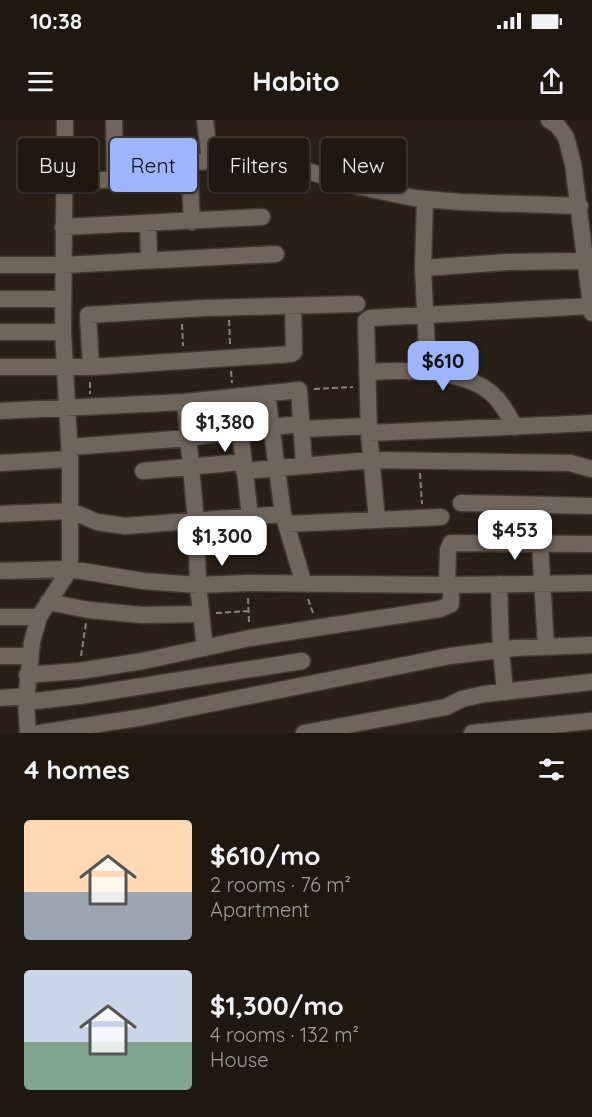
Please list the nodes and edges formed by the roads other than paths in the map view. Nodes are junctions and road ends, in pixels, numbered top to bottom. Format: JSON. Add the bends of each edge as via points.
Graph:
{"nodes":[{"id":1,"x":65,"y":120,"type":"edge"},
{"id":2,"x":114,"y":120,"type":"edge"},
{"id":3,"x":205,"y":120,"type":"edge"},
{"id":4,"x":549,"y":120,"type":"edge"},
{"id":5,"x":64,"y":138,"type":"edge"},
{"id":6,"x":115,"y":138,"type":"edge"},
{"id":7,"x":209,"y":153,"type":"edge"},
{"id":8,"x":309,"y":172,"type":"edge"},
{"id":9,"x":63,"y":192,"type":"edge"},
{"id":10,"x":190,"y":192,"type":"edge"},
{"id":11,"x":425,"y":200,"type":"junction"},
{"id":12,"x":580,"y":206,"type":"junction"},
{"id":13,"x":262,"y":217,"type":"dead end"},
{"id":14,"x":148,"y":222,"type":"junction"},
{"id":15,"x":192,"y":222,"type":"junction"},
{"id":16,"x":63,"y":227,"type":"junction"},
{"id":17,"x":587,"y":228,"type":"edge"},
{"id":18,"x":276,"y":254,"type":"dead end"},
{"id":19,"x":149,"y":260,"type":"junction"},
{"id":20,"x":63,"y":265,"type":"junction"},
{"id":21,"x":0,"y":266,"type":"edge"},
{"id":22,"x":423,"y":268,"type":"junction"},
{"id":23,"x":588,"y":270,"type":"edge"},
{"id":24,"x":0,"y":299,"type":"edge"},
{"id":25,"x":63,"y":299,"type":"junction"},
{"id":26,"x":357,"y":304,"type":"dead end"},
{"id":27,"x":293,"y":306,"type":"junction"},
{"id":28,"x":592,"y":309,"type":"edge"},
{"id":29,"x":88,"y":315,"type":"junction"},
{"id":30,"x":426,"y":316,"type":"junction"},
{"id":31,"x":64,"y":324,"type":"junction"},
{"id":32,"x":0,"y":332,"type":"edge"},
{"id":33,"x":0,"y":367,"type":"edge"},
{"id":34,"x":64,"y":367,"type":"junction"},
{"id":35,"x":91,"y":367,"type":"junction"},
{"id":36,"x":428,"y":372,"type":"junction"},
{"id":37,"x":368,"y":379,"type":"junction"},
{"id":38,"x":267,"y":394,"type":"junction"},
{"id":39,"x":185,"y":402,"type":"junction"},
{"id":40,"x":67,"y":407,"type":"junction"},
{"id":41,"x":0,"y":411,"type":"edge"},
{"id":42,"x":592,"y":423,"type":"edge"},
{"id":43,"x":272,"y":426,"type":"junction"},
{"id":44,"x":302,"y":427,"type":"junction"},
{"id":45,"x":515,"y":427,"type":"junction"},
{"id":46,"x":369,"y":429,"type":"junction"},
{"id":47,"x":240,"y":430,"type":"junction"},
{"id":48,"x":189,"y":438,"type":"junction"},
{"id":49,"x":70,"y":453,"type":"junction"},
{"id":50,"x":372,"y":460,"type":"junction"},
{"id":51,"x":0,"y":463,"type":"edge"},
{"id":52,"x":304,"y":465,"type":"junction"},
{"id":53,"x":192,"y":466,"type":"junction"},
{"id":54,"x":244,"y":466,"type":"junction"},
{"id":55,"x":278,"y":468,"type":"junction"},
{"id":56,"x":592,"y":469,"type":"edge"},
{"id":57,"x":143,"y":471,"type":"dead end"},
{"id":58,"x":461,"y":503,"type":"dead end"},
{"id":59,"x":592,"y":506,"type":"edge"},
{"id":60,"x":71,"y":511,"type":"junction"},
{"id":61,"x":0,"y":514,"type":"edge"},
{"id":62,"x":250,"y":516,"type":"junction"},
{"id":63,"x":441,"y":517,"type":"dead end"},
{"id":64,"x":285,"y":519,"type":"junction"},
{"id":65,"x":377,"y":520,"type":"junction"},
{"id":66,"x":196,"y":521,"type":"junction"},
{"id":67,"x":540,"y":544,"type":"junction"},
{"id":68,"x":592,"y":544,"type":"edge"},
{"id":69,"x":70,"y":569,"type":"junction"},
{"id":70,"x":0,"y":571,"type":"edge"},
{"id":71,"x":592,"y":583,"type":"edge"},
{"id":72,"x":304,"y":584,"type":"junction"},
{"id":73,"x":499,"y":584,"type":"junction"},
{"id":74,"x":543,"y":584,"type":"junction"},
{"id":75,"x":198,"y":585,"type":"junction"},
{"id":76,"x":449,"y":585,"type":"junction"},
{"id":77,"x":48,"y":602,"type":"junction"},
{"id":78,"x":200,"y":615,"type":"junction"},
{"id":79,"x":0,"y":617,"type":"edge"},
{"id":80,"x":39,"y":617,"type":"junction"},
{"id":81,"x":592,"y":645,"type":"edge"},
{"id":82,"x":546,"y":647,"type":"junction"},
{"id":83,"x":205,"y":648,"type":"junction"},
{"id":84,"x":501,"y":650,"type":"junction"},
{"id":85,"x":30,"y":656,"type":"junction"},
{"id":86,"x":0,"y":657,"type":"edge"},
{"id":87,"x":302,"y":661,"type":"dead end"},
{"id":88,"x":27,"y":675,"type":"junction"},
{"id":89,"x":592,"y":682,"type":"edge"},
{"id":90,"x":505,"y":692,"type":"junction"},
{"id":91,"x":0,"y":698,"type":"edge"},
{"id":92,"x":26,"y":699,"type":"junction"},
{"id":93,"x":592,"y":721,"type":"edge"},
{"id":94,"x":28,"y":733,"type":"edge"},
{"id":95,"x":40,"y":733,"type":"edge"},
{"id":96,"x":304,"y":733,"type":"edge"},
{"id":97,"x":472,"y":733,"type":"edge"}],
"edges":[{"from":1,"to":5,"type":"street"},
{"from":2,"to":6,"type":"street"},
{"from":3,"to":7,"type":"street"},
{"from":4,"to":12,"type":"street","via":[[566,138]]},
{"from":8,"to":11,"type":"street"},
{"from":9,"to":16,"type":"street"},
{"from":10,"to":15,"type":"street"},
{"from":11,"to":12,"type":"street"},
{"from":11,"to":22,"type":"street"},
{"from":12,"to":17,"type":"street"},
{"from":13,"to":15,"type":"street"},
{"from":14,"to":15,"type":"street"},
{"from":14,"to":16,"type":"street"},
{"from":14,"to":19,"type":"street"},
{"from":16,"to":20,"type":"street"},
{"from":17,"to":23,"type":"street"},
{"from":18,"to":19,"type":"street"},
{"from":19,"to":20,"type":"street"},
{"from":20,"to":21,"type":"street"},
{"from":20,"to":25,"type":"street"},
{"from":22,"to":23,"type":"street","via":[[507,262]]},
{"from":22,"to":30,"type":"street"},
{"from":23,"to":28,"type":"street"},
{"from":24,"to":25,"type":"street"},
{"from":25,"to":31,"type":"street"},
{"from":26,"to":27,"type":"street"},
{"from":27,"to":29,"type":"street"},
{"from":27,"to":35,"type":"street","via":[[291,354]]},
{"from":28,"to":30,"type":"street"},
{"from":29,"to":31,"type":"street"},
{"from":29,"to":35,"type":"street"},
{"from":30,"to":36,"type":"street"},
{"from":30,"to":37,"type":"street","via":[[366,321]]},
{"from":31,"to":32,"type":"street"},
{"from":31,"to":34,"type":"street"},
{"from":33,"to":34,"type":"street"},
{"from":34,"to":35,"type":"street"},
{"from":34,"to":40,"type":"street"},
{"from":36,"to":37,"type":"street"},
{"from":36,"to":45,"type":"street","via":[[465,380],[490,391]]},
{"from":37,"to":46,"type":"street"},
{"from":38,"to":39,"type":"street"},
{"from":38,"to":43,"type":"street"},
{"from":38,"to":44,"type":"street","via":[[299,390]]},
{"from":39,"to":40,"type":"street"},
{"from":39,"to":48,"type":"street"},
{"from":40,"to":41,"type":"street"},
{"from":40,"to":49,"type":"street"},
{"from":42,"to":45,"type":"street"},
{"from":43,"to":44,"type":"street"},
{"from":43,"to":47,"type":"street"},
{"from":43,"to":55,"type":"street"},
{"from":44,"to":46,"type":"street"},
{"from":44,"to":52,"type":"street"},
{"from":45,"to":46,"type":"street"},
{"from":46,"to":50,"type":"street"},
{"from":47,"to":48,"type":"street"},
{"from":47,"to":54,"type":"street"},
{"from":48,"to":49,"type":"street"},
{"from":48,"to":53,"type":"street"},
{"from":49,"to":51,"type":"street"},
{"from":49,"to":60,"type":"street"},
{"from":50,"to":52,"type":"street"},
{"from":50,"to":56,"type":"street","via":[[570,464]]},
{"from":50,"to":65,"type":"street"},
{"from":52,"to":55,"type":"street"},
{"from":53,"to":54,"type":"street"},
{"from":53,"to":57,"type":"street"},
{"from":53,"to":66,"type":"street"},
{"from":54,"to":55,"type":"street"},
{"from":54,"to":62,"type":"street"},
{"from":55,"to":64,"type":"street"},
{"from":58,"to":59,"type":"street"},
{"from":60,"to":61,"type":"street"},
{"from":60,"to":66,"type":"street","via":[[112,526]]},
{"from":60,"to":69,"type":"street"},
{"from":62,"to":64,"type":"street"},
{"from":62,"to":66,"type":"street"},
{"from":63,"to":65,"type":"street"},
{"from":64,"to":65,"type":"street"},
{"from":64,"to":72,"type":"street"},
{"from":66,"to":75,"type":"street"},
{"from":67,"to":68,"type":"street"},
{"from":67,"to":74,"type":"street"},
{"from":67,"to":76,"type":"street","via":[[451,543]]},
{"from":69,"to":70,"type":"street"},
{"from":69,"to":75,"type":"street","via":[[115,578]]},
{"from":69,"to":77,"type":"street"},
{"from":71,"to":74,"type":"street"},
{"from":72,"to":75,"type":"street"},
{"from":72,"to":76,"type":"street"},
{"from":73,"to":74,"type":"street"},
{"from":73,"to":76,"type":"street"},
{"from":73,"to":84,"type":"street"},
{"from":74,"to":82,"type":"street"},
{"from":75,"to":78,"type":"street"},
{"from":76,"to":83,"type":"street","via":[[451,604],[446,608]]},
{"from":77,"to":78,"type":"street","via":[[142,615]]},
{"from":77,"to":80,"type":"street"},
{"from":78,"to":83,"type":"street"},
{"from":79,"to":80,"type":"street"},
{"from":80,"to":85,"type":"street"},
{"from":81,"to":82,"type":"street"},
{"from":82,"to":84,"type":"street"},
{"from":83,"to":88,"type":"street","via":[[79,671]]},
{"from":84,"to":90,"type":"street"},
{"from":84,"to":95,"type":"street","via":[[450,656],[144,717]]},
{"from":85,"to":86,"type":"street"},
{"from":85,"to":88,"type":"street"},
{"from":87,"to":92,"type":"street","via":[[79,696]]},
{"from":88,"to":92,"type":"street"},
{"from":89,"to":90,"type":"street"},
{"from":90,"to":96,"type":"street"},
{"from":91,"to":92,"type":"street"},
{"from":92,"to":94,"type":"street"},
{"from":93,"to":97,"type":"street"}]}
